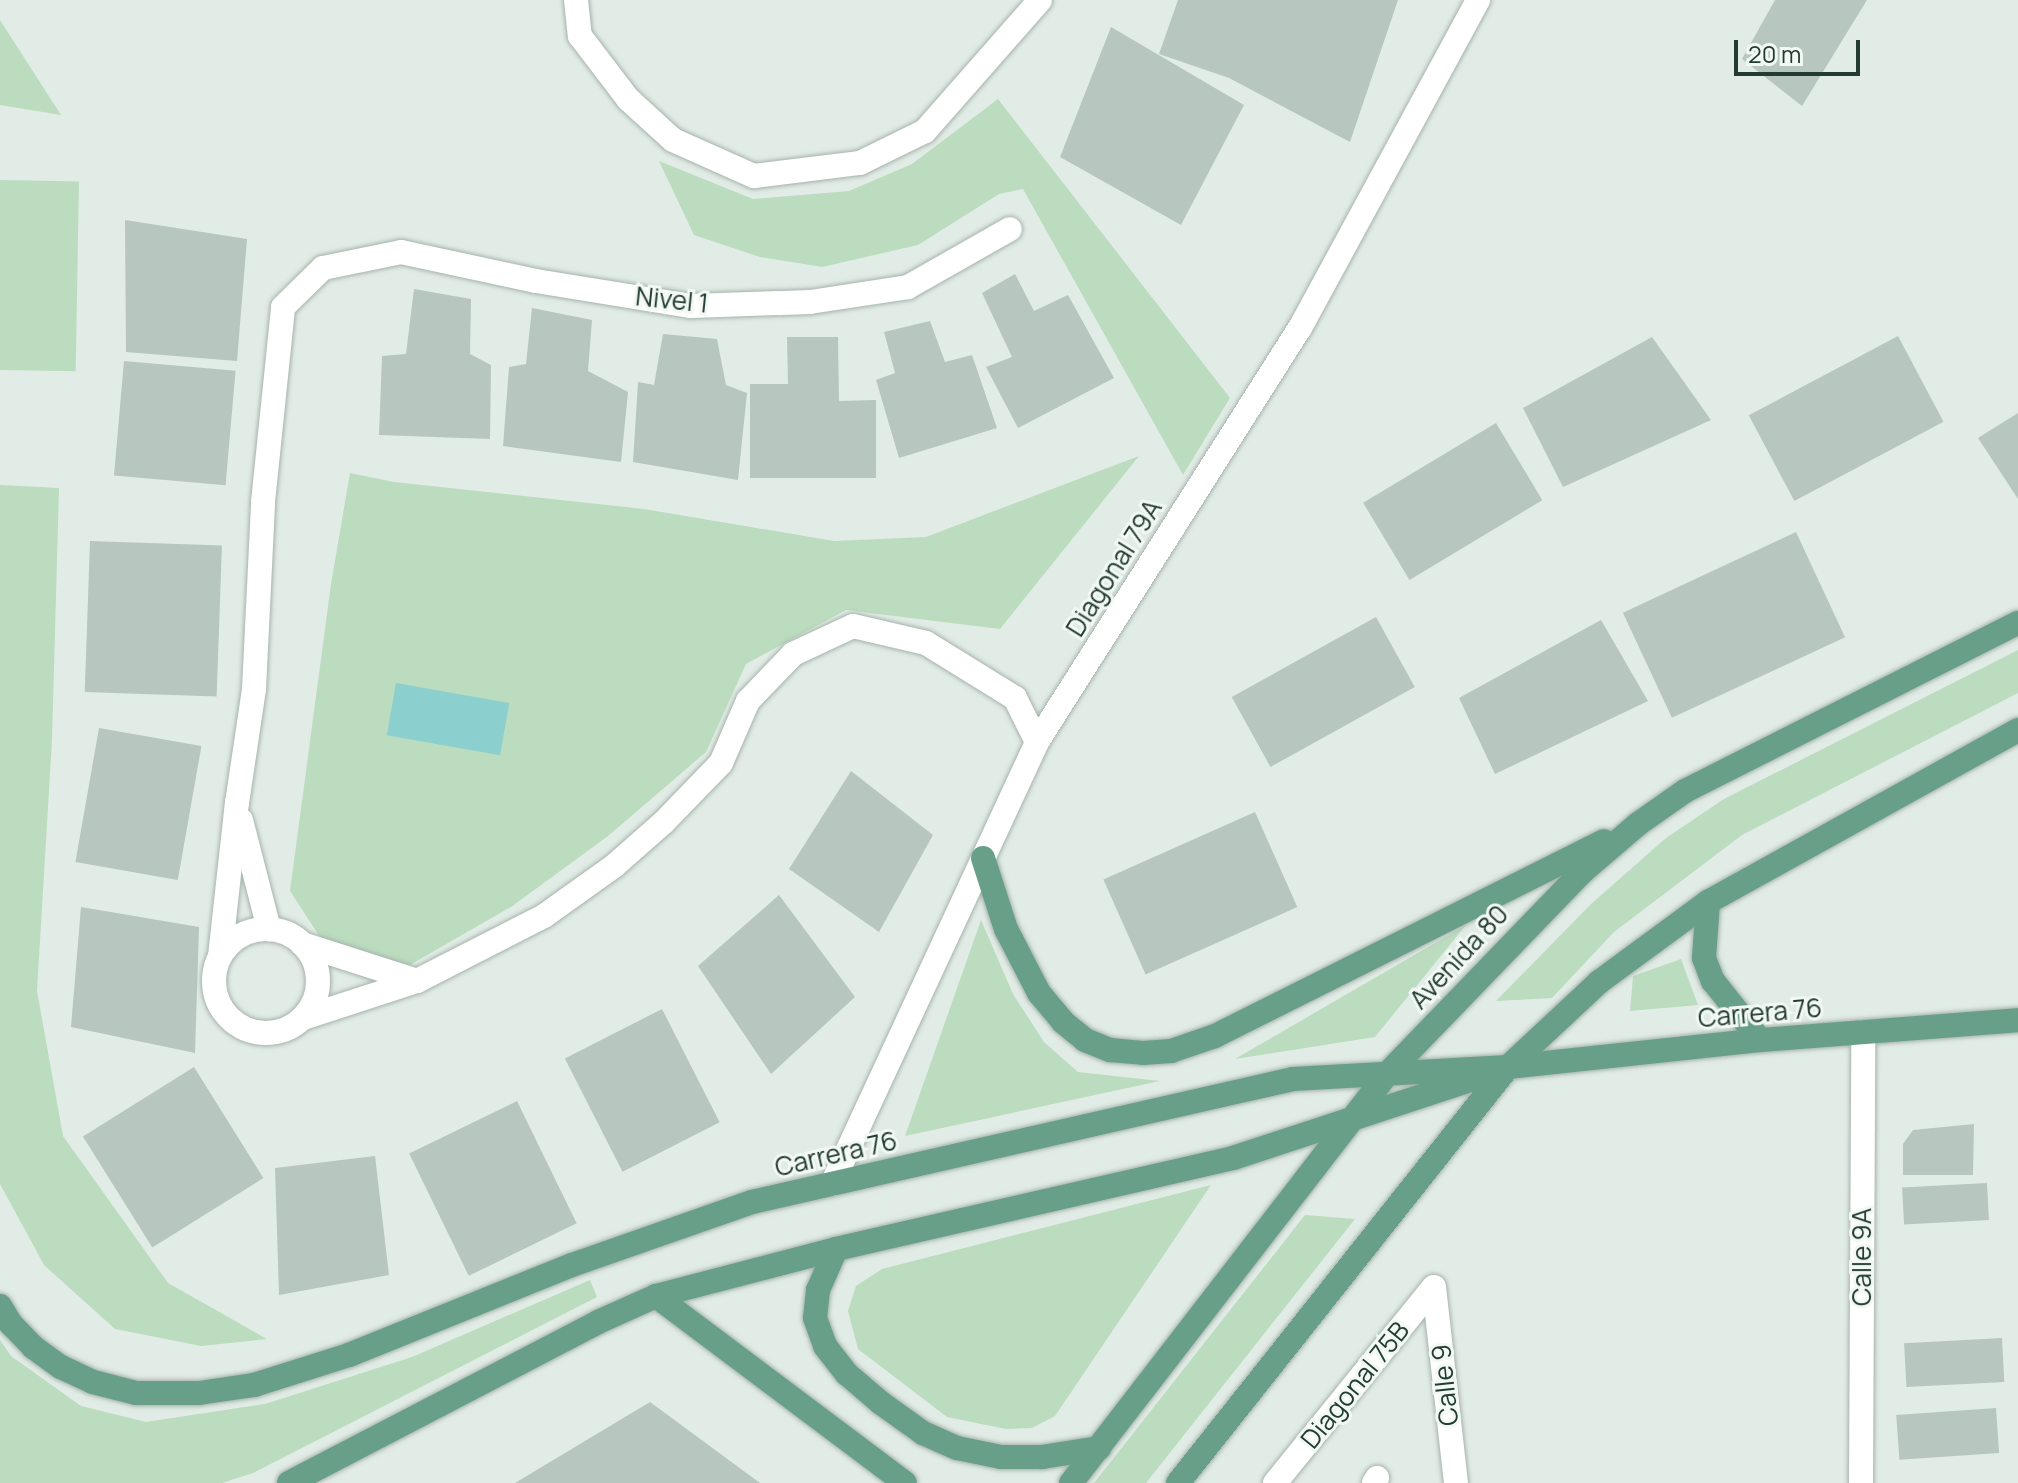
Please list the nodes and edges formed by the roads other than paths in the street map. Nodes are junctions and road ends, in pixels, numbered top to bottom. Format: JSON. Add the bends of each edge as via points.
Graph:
{"nodes":[{"id":1,"x":576,"y":0,"type":"edge"},
{"id":2,"x":1040,"y":0,"type":"edge"},
{"id":3,"x":1478,"y":0,"type":"edge"},
{"id":4,"x":1010,"y":229,"type":"dead end"},
{"id":5,"x":2018,"y":623,"type":"edge"},
{"id":6,"x":2018,"y":730,"type":"edge"},
{"id":7,"x":1037,"y":742,"type":"junction"},
{"id":8,"x":237,"y":803,"type":"junction"},
{"id":9,"x":1638,"y":824,"type":"junction"},
{"id":10,"x":983,"y":858,"type":"junction"},
{"id":11,"x":1708,"y":902,"type":"junction"},
{"id":12,"x":269,"y":929,"type":"junction"},
{"id":13,"x":302,"y":944,"type":"junction"},
{"id":14,"x":220,"y":956,"type":"junction"},
{"id":15,"x":417,"y":981,"type":"junction"},
{"id":16,"x":303,"y":1018,"type":"junction"},
{"id":17,"x":2018,"y":1020,"type":"edge"},
{"id":18,"x":1863,"y":1032,"type":"junction"},
{"id":19,"x":1760,"y":1040,"type":"junction"},
{"id":20,"x":1508,"y":1067,"type":"junction"},
{"id":21,"x":1387,"y":1074,"type":"junction"},
{"id":22,"x":1354,"y":1118,"type":"junction"},
{"id":23,"x":832,"y":1184,"type":"junction"},
{"id":24,"x":836,"y":1249,"type":"junction"},
{"id":25,"x":1434,"y":1287,"type":"joint"},
{"id":26,"x":656,"y":1296,"type":"junction"},
{"id":27,"x":0,"y":1306,"type":"edge"},
{"id":28,"x":1099,"y":1448,"type":"junction"},
{"id":29,"x":289,"y":1483,"type":"edge"},
{"id":30,"x":905,"y":1483,"type":"edge"},
{"id":31,"x":1071,"y":1483,"type":"edge"},
{"id":32,"x":1178,"y":1483,"type":"edge"},
{"id":33,"x":1275,"y":1483,"type":"edge"},
{"id":34,"x":1456,"y":1483,"type":"edge"},
{"id":35,"x":1861,"y":1483,"type":"edge"}],
"edges":[{"from":1,"to":2,"type":"street","via":[[580,36],[628,99],[673,140],[754,176],[860,163],[925,131]]},
{"from":3,"to":7,"type":"street","name":"Diagonal 79A","via":[[1300,328]]},
{"from":4,"to":8,"type":"street","name":"Nivel 1","via":[[908,287],[810,302],[691,306],[401,252],[323,268],[283,307],[263,502],[254,689]]},
{"from":5,"to":9,"type":"main road","name":"Avenida 80","via":[[1737,762]]},
{"from":6,"to":11,"type":"main road"},
{"from":7,"to":10,"type":"street","name":"Diagonal 79A"},
{"from":7,"to":15,"type":"street","via":[[1015,698],[926,643],[853,626],[793,654],[748,701],[721,763],[614,866],[544,916]]},
{"from":8,"to":12,"type":"street"},
{"from":8,"to":14,"type":"street"},
{"from":9,"to":10,"type":"main road","via":[[1215,1036],[1171,1051],[1143,1053],[1110,1050],[1085,1040],[1039,993],[1006,929]]},
{"from":9,"to":21,"type":"main road","name":"Avenida 80","via":[[1535,917]]},
{"from":10,"to":23,"type":"street","name":"Diagonal 79A"},
{"from":11,"to":19,"type":"main road","via":[[1704,958],[1720,991]]},
{"from":11,"to":20,"type":"main road","via":[[1599,982]]},
{"from":12,"to":13,"type":"street"},
{"from":12,"to":14,"type":"street","via":[[241,936]]},
{"from":13,"to":15,"type":"street"},
{"from":13,"to":16,"type":"street","via":[[317,973],[317,989]]},
{"from":14,"to":16,"type":"street","via":[[215,988],[229,1018],[242,1027],[274,1033]]},
{"from":15,"to":16,"type":"street"},
{"from":17,"to":18,"type":"main road","name":"Carrera 76"},
{"from":18,"to":19,"type":"main road","name":"Carrera 76"},
{"from":18,"to":35,"type":"street","name":"Calle 9A"},
{"from":19,"to":20,"type":"main road","name":"Carrera 76"},
{"from":20,"to":21,"type":"main road","name":"Carrera 76"},
{"from":20,"to":22,"type":"main road","name":"Carrera 76"},
{"from":20,"to":32,"type":"main road"},
{"from":21,"to":22,"type":"main road","name":"Avenida 80"},
{"from":21,"to":23,"type":"main road","name":"Carrera 76","via":[[1293,1079]]},
{"from":22,"to":24,"type":"main road","name":"Carrera 76","via":[[1233,1158]]},
{"from":22,"to":28,"type":"main road","name":"Avenida 80"},
{"from":23,"to":27,"type":"main road","name":"Carrera 76","via":[[683,1223],[254,1385],[199,1393],[136,1393],[93,1382],[33,1347]]},
{"from":24,"to":26,"type":"main road","name":"Carrera 76"},
{"from":24,"to":28,"type":"main road","via":[[818,1290],[815,1318],[825,1346],[881,1403],[923,1433],[957,1448],[1001,1457],[1042,1457]]},
{"from":25,"to":33,"type":"street","name":"Diagonal 75B"},
{"from":25,"to":34,"type":"street","name":"Calle 9"},
{"from":26,"to":29,"type":"main road","name":"Carrera 76"},
{"from":26,"to":30,"type":"main road"},
{"from":28,"to":31,"type":"main road","name":"Avenida 80"}]}
